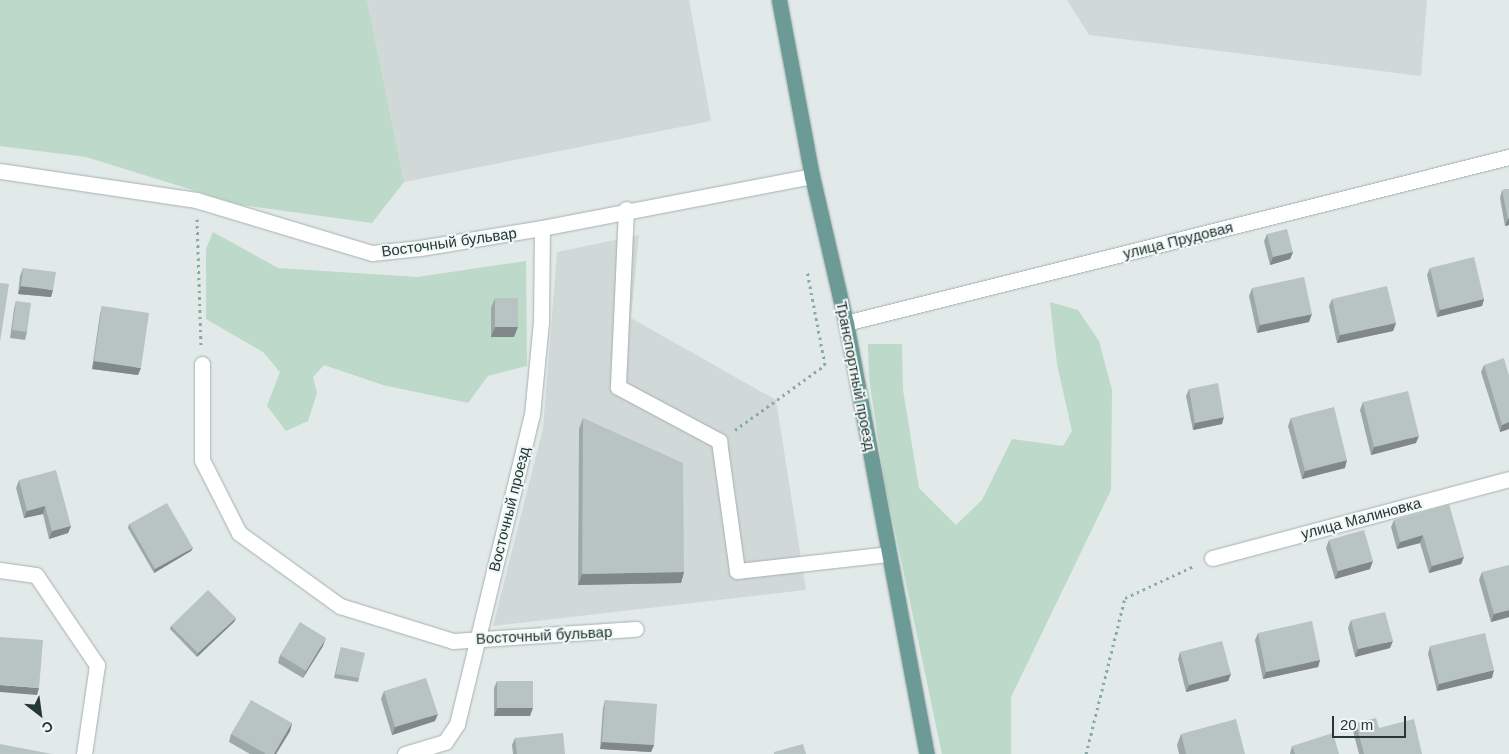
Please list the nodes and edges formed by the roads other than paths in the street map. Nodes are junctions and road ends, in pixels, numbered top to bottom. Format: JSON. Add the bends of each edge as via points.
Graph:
{"nodes":[{"id":1,"x":779,"y":0,"type":"edge"},
{"id":2,"x":1509,"y":157,"type":"edge"},
{"id":3,"x":0,"y":171,"type":"edge"},
{"id":4,"x":812,"y":176,"type":"junction"},
{"id":5,"x":626,"y":209,"type":"junction"},
{"id":6,"x":542,"y":228,"type":"junction"},
{"id":7,"x":846,"y":323,"type":"junction"},
{"id":8,"x":202,"y":364,"type":"road end"},
{"id":9,"x":1509,"y":479,"type":"edge"},
{"id":10,"x":889,"y":554,"type":"junction"},
{"id":11,"x":1212,"y":558,"type":"road end"},
{"id":12,"x":0,"y":570,"type":"edge"},
{"id":13,"x":636,"y":630,"type":"dead end"},
{"id":14,"x":478,"y":637,"type":"junction"},
{"id":15,"x":84,"y":754,"type":"edge"},
{"id":16,"x":405,"y":754,"type":"edge"},
{"id":17,"x":927,"y":754,"type":"edge"}],
"edges":[{"from":1,"to":4,"type":"main road","name":"Транспортный проезд"},
{"from":2,"to":7,"type":"street","name":"улица Прудовая"},
{"from":3,"to":6,"type":"street","name":"Восточный бульвар","via":[[196,200],[372,253]]},
{"from":4,"to":5,"type":"street","name":"Восточный бульвар"},
{"from":4,"to":7,"type":"main road","name":"Транспортный проезд"},
{"from":5,"to":6,"type":"street","name":"Восточный бульвар"},
{"from":5,"to":10,"type":"street","via":[[618,387],[719,441],[737,571]]},
{"from":6,"to":14,"type":"street","name":"Восточный проезд","via":[[542,322],[532,415]]},
{"from":7,"to":10,"type":"main road","name":"Транспортный проезд"},
{"from":8,"to":14,"type":"street","name":"Восточный бульвар","via":[[202,460],[239,533],[340,606],[453,641]]},
{"from":9,"to":11,"type":"street","name":"улица Малиновка"},
{"from":10,"to":17,"type":"main road","name":"Транспортный проезд"},
{"from":12,"to":15,"type":"street","via":[[36,575],[97,665]]},
{"from":13,"to":14,"type":"street","name":"Восточный бульвар"},
{"from":14,"to":16,"type":"street","name":"Восточный проезд","via":[[457,724],[445,742]]}]}
